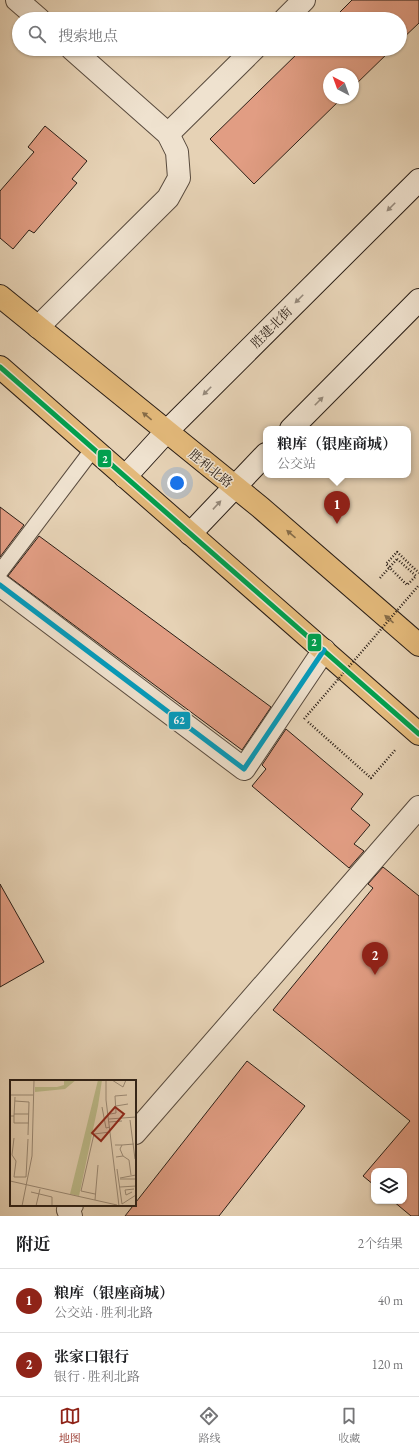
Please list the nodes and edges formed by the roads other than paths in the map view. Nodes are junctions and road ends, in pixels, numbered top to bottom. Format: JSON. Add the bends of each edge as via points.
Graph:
{"nodes":[{"id":1,"x":18,"y":0,"type":"edge"},
{"id":2,"x":304,"y":0,"type":"edge"},
{"id":3,"x":31,"y":12,"type":"edge"},
{"id":4,"x":292,"y":12,"type":"edge"},
{"id":5,"x":80,"y":56,"type":"edge"},
{"id":6,"x":247,"y":56,"type":"edge"},
{"id":7,"x":168,"y":134,"type":"junction"},
{"id":8,"x":419,"y":180,"type":"edge"},
{"id":9,"x":0,"y":296,"type":"edge"},
{"id":10,"x":419,"y":300,"type":"edge"},
{"id":11,"x":38,"y":327,"type":"junction"},
{"id":12,"x":0,"y":367,"type":"edge"},
{"id":13,"x":294,"y":426,"type":"edge"},
{"id":14,"x":166,"y":432,"type":"junction"},
{"id":15,"x":93,"y":449,"type":"junction"},
{"id":16,"x":263,"y":457,"type":"edge"},
{"id":17,"x":125,"y":477,"type":"junction"},
{"id":18,"x":234,"y":486,"type":"junction"},
{"id":19,"x":190,"y":534,"type":"junction"},
{"id":20,"x":0,"y":572,"type":"edge"},
{"id":21,"x":0,"y":584,"type":"edge"},
{"id":22,"x":419,"y":645,"type":"edge"},
{"id":23,"x":324,"y":650,"type":"junction"},
{"id":24,"x":416,"y":731,"type":"edge"},
{"id":25,"x":419,"y":807,"type":"edge"},
{"id":26,"x":136,"y":1132,"type":"edge"},
{"id":27,"x":71,"y":1206,"type":"edge"},
{"id":28,"x":70,"y":1216,"type":"edge"}],
"edges":[{"from":1,"to":3,"type":"street"},
{"from":2,"to":4,"type":"street"},
{"from":5,"to":7,"type":"street"},
{"from":6,"to":7,"type":"street"},
{"from":7,"to":11,"type":"street","via":[[177,152],[179,178],[168,198]]},
{"from":8,"to":14,"type":"street","name":"胜建北街","one_way":true},
{"from":9,"to":11,"type":"highway","name":"胜利北路"},
{"from":13,"to":10,"type":"street","one_way":true},
{"from":14,"to":11,"type":"highway","name":"胜利北路","one_way":true},
{"from":12,"to":15,"type":"highway"},
{"from":14,"to":17,"type":"street","name":"胜建北街"},
{"from":14,"to":18,"type":"highway","name":"胜利北路"},
{"from":15,"to":17,"type":"highway"},
{"from":15,"to":20,"type":"lane"},
{"from":16,"to":18,"type":"street"},
{"from":17,"to":19,"type":"highway"},
{"from":19,"to":18,"type":"street","one_way":true},
{"from":22,"to":18,"type":"highway","name":"胜利北路","one_way":true},
{"from":19,"to":23,"type":"highway"},
{"from":21,"to":23,"type":"street","via":[[244,769]]},
{"from":23,"to":24,"type":"highway"},
{"from":25,"to":26,"type":"street"},
{"from":27,"to":28,"type":"street","via":[[68,1210]]}]}
